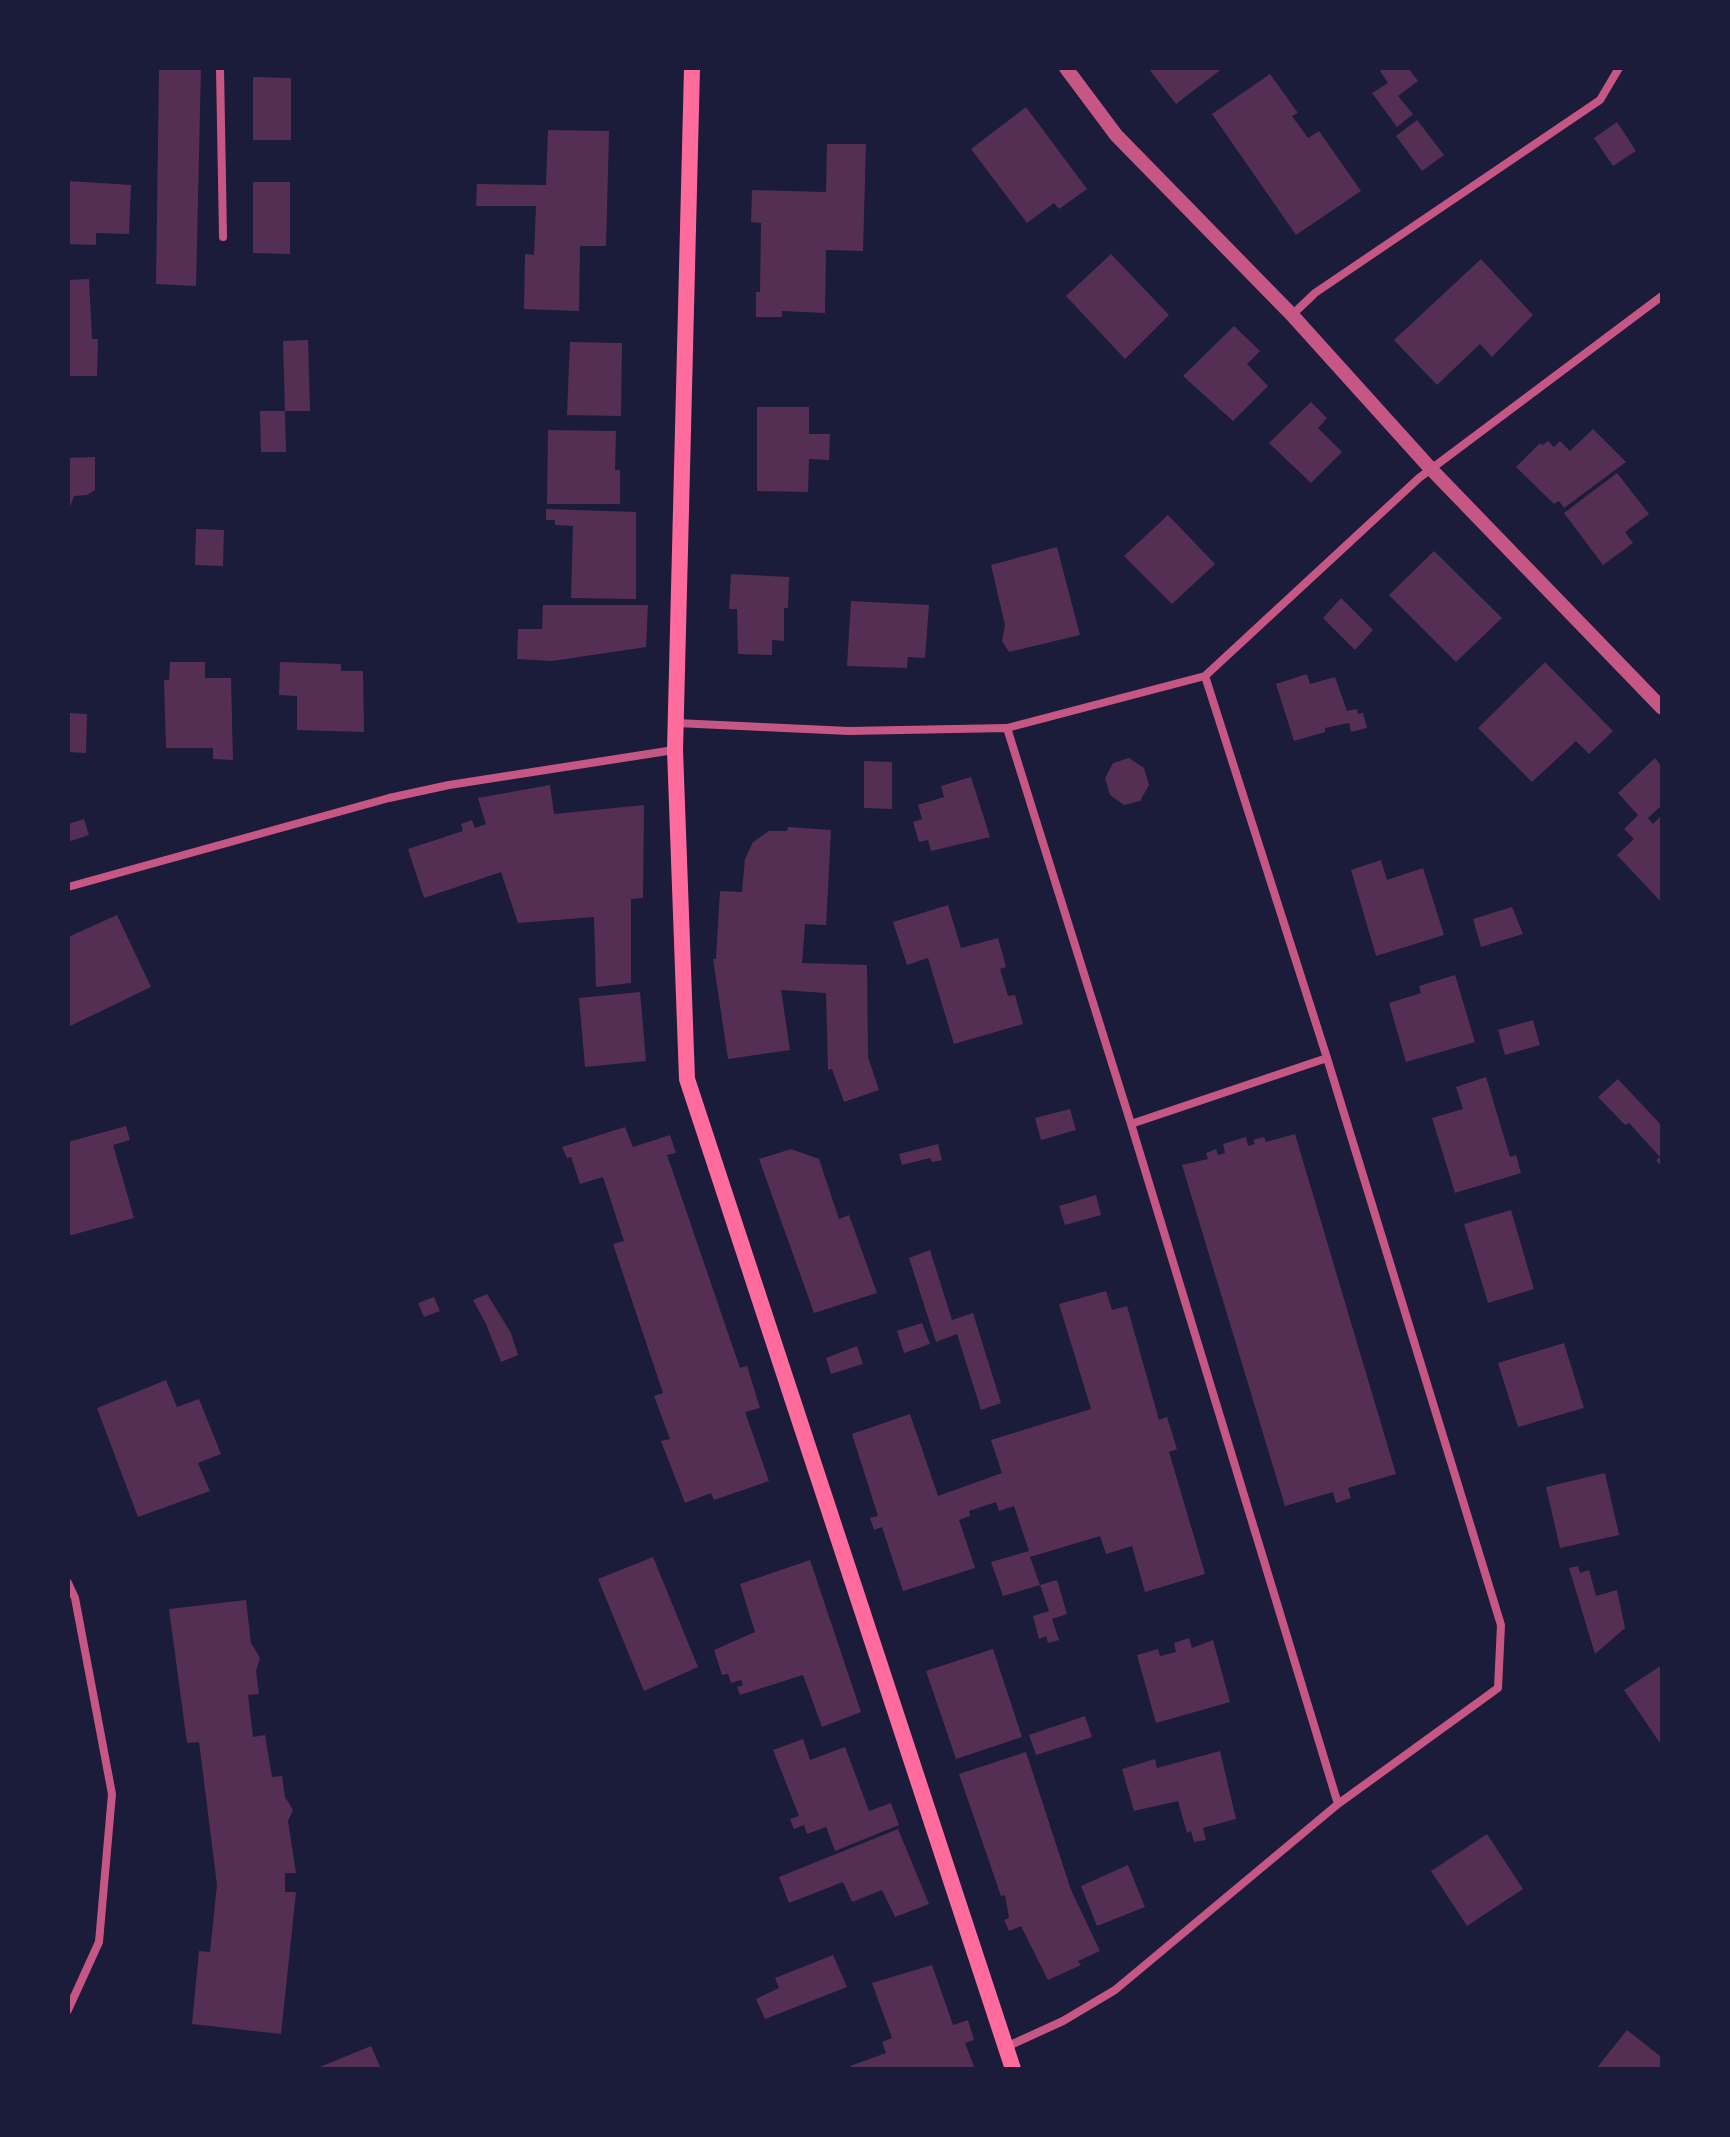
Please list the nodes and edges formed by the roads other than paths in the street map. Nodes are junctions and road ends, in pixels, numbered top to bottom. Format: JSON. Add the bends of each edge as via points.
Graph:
{"nodes":[{"id":1,"x":220,"y":68,"type":"edge"},
{"id":2,"x":692,"y":68,"type":"edge"},
{"id":3,"x":1066,"y":68,"type":"edge"},
{"id":4,"x":1619,"y":68,"type":"edge"},
{"id":5,"x":223,"y":237,"type":"dead end"},
{"id":6,"x":1662,"y":296,"type":"edge"},
{"id":7,"x":1292,"y":315,"type":"junction"},
{"id":8,"x":1431,"y":469,"type":"junction"},
{"id":9,"x":1205,"y":676,"type":"junction"},
{"id":10,"x":1662,"y":708,"type":"edge"},
{"id":11,"x":676,"y":723,"type":"junction"},
{"id":12,"x":1007,"y":728,"type":"junction"},
{"id":13,"x":675,"y":750,"type":"junction"},
{"id":14,"x":68,"y":887,"type":"edge"},
{"id":15,"x":1327,"y":1058,"type":"junction"},
{"id":16,"x":1131,"y":1124,"type":"junction"},
{"id":17,"x":68,"y":1583,"type":"edge"},
{"id":18,"x":1338,"y":1804,"type":"junction"},
{"id":19,"x":68,"y":2010,"type":"edge"},
{"id":20,"x":1006,"y":2047,"type":"junction"},
{"id":21,"x":1013,"y":2069,"type":"edge"}],
"edges":[{"from":1,"to":5,"type":"street"},
{"from":2,"to":11,"type":"main road"},
{"from":3,"to":7,"type":"street","via":[[1116,135]]},
{"from":4,"to":7,"type":"street","via":[[1600,100],[1315,293]]},
{"from":6,"to":8,"type":"street"},
{"from":7,"to":8,"type":"street"},
{"from":8,"to":9,"type":"street"},
{"from":8,"to":10,"type":"street"},
{"from":9,"to":12,"type":"street"},
{"from":9,"to":15,"type":"street"},
{"from":11,"to":12,"type":"street","via":[[849,731]]},
{"from":11,"to":13,"type":"main road"},
{"from":12,"to":16,"type":"street"},
{"from":13,"to":14,"type":"street","via":[[389,798]]},
{"from":13,"to":20,"type":"main road","via":[[687,1079]]},
{"from":15,"to":16,"type":"street"},
{"from":15,"to":18,"type":"street","via":[[1501,1625],[1498,1688]]},
{"from":16,"to":18,"type":"street"},
{"from":17,"to":19,"type":"street","via":[[112,1794],[99,1942]]},
{"from":18,"to":20,"type":"street","via":[[1115,1990]]},
{"from":20,"to":21,"type":"main road"}]}
